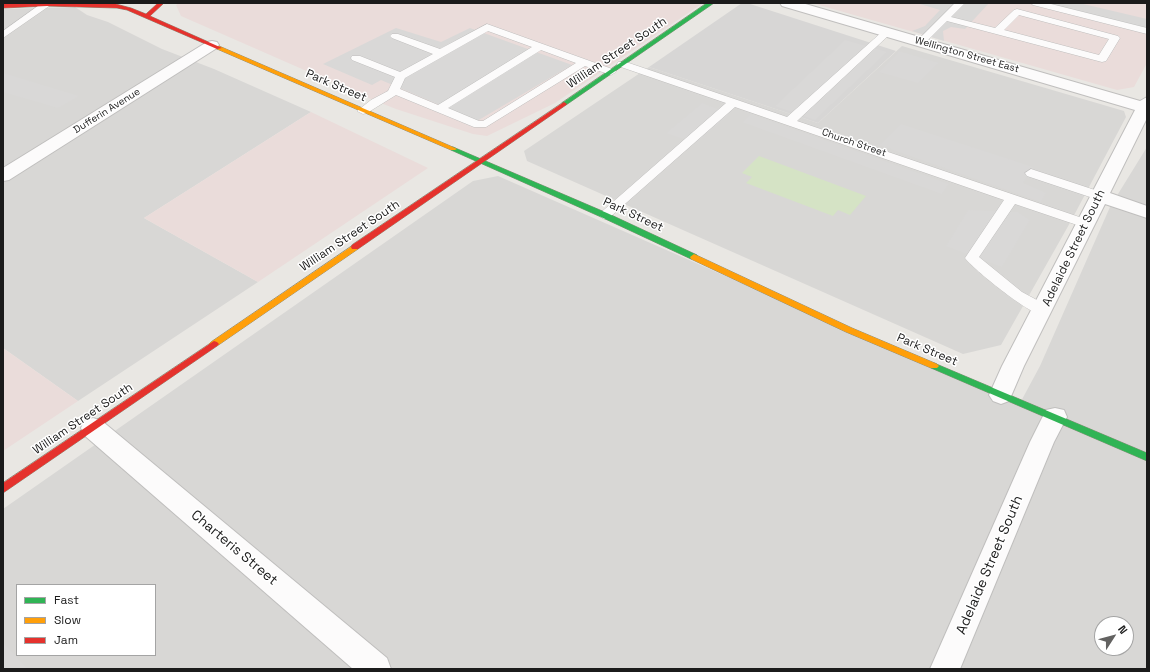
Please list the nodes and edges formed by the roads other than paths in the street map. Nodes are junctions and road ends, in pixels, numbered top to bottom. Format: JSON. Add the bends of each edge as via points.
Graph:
{"nodes":[{"id":1,"x":106,"y":3,"type":"edge"},
{"id":2,"x":162,"y":3,"type":"edge"},
{"id":3,"x":711,"y":3,"type":"edge"},
{"id":4,"x":787,"y":3,"type":"edge"},
{"id":5,"x":960,"y":3,"type":"edge"},
{"id":6,"x":1036,"y":3,"type":"edge"},
{"id":7,"x":1060,"y":3,"type":"edge"},
{"id":8,"x":47,"y":4,"type":"junction"},
{"id":9,"x":3,"y":6,"type":"edge"},
{"id":10,"x":120,"y":6,"type":"junction"},
{"id":11,"x":146,"y":17,"type":"junction"},
{"id":12,"x":945,"y":18,"type":"junction"},
{"id":13,"x":1147,"y":24,"type":"edge"},
{"id":14,"x":1147,"y":31,"type":"edge"},
{"id":15,"x":887,"y":32,"type":"junction"},
{"id":16,"x":997,"y":32,"type":"junction"},
{"id":17,"x":3,"y":35,"type":"edge"},
{"id":18,"x":395,"y":36,"type":"dead end"},
{"id":19,"x":921,"y":42,"type":"junction"},
{"id":20,"x":212,"y":45,"type":"junction"},
{"id":21,"x":540,"y":46,"type":"junction"},
{"id":22,"x":440,"y":53,"type":"junction"},
{"id":23,"x":356,"y":58,"type":"dead end"},
{"id":24,"x":584,"y":62,"type":"junction"},
{"id":25,"x":622,"y":64,"type":"junction"},
{"id":26,"x":611,"y":72,"type":"junction"},
{"id":27,"x":401,"y":76,"type":"junction"},
{"id":28,"x":394,"y":90,"type":"junction"},
{"id":29,"x":733,"y":104,"type":"junction"},
{"id":30,"x":1146,"y":106,"type":"edge"},
{"id":31,"x":439,"y":109,"type":"junction"},
{"id":32,"x":363,"y":111,"type":"junction"},
{"id":33,"x":790,"y":121,"type":"junction"},
{"id":34,"x":480,"y":161,"type":"junction"},
{"id":35,"x":1031,"y":173,"type":"dead end"},
{"id":36,"x":3,"y":176,"type":"edge"},
{"id":37,"x":1100,"y":196,"type":"junction"},
{"id":38,"x":1012,"y":198,"type":"junction"},
{"id":39,"x":1147,"y":212,"type":"edge"},
{"id":40,"x":604,"y":215,"type":"junction"},
{"id":41,"x":1086,"y":224,"type":"junction"},
{"id":42,"x":1043,"y":310,"type":"junction"},
{"id":43,"x":1001,"y":395,"type":"junction"},
{"id":44,"x":1055,"y":417,"type":"junction"},
{"id":45,"x":93,"y":428,"type":"junction"},
{"id":46,"x":1147,"y":457,"type":"edge"},
{"id":47,"x":3,"y":489,"type":"edge"},
{"id":48,"x":376,"y":669,"type":"edge"},
{"id":49,"x":945,"y":669,"type":"edge"}],
"edges":[{"from":1,"to":10,"type":"street","name":"Park Street"},
{"from":2,"to":11,"type":"street"},
{"from":3,"to":25,"type":"street","name":"William Street South"},
{"from":4,"to":15,"type":"street","name":"Wellington Street East"},
{"from":5,"to":12,"type":"lane"},
{"from":6,"to":14,"type":"lane"},
{"from":7,"to":13,"type":"lane"},
{"from":8,"to":9,"type":"street"},
{"from":8,"to":10,"type":"street"},
{"from":8,"to":17,"type":"lane"},
{"from":10,"to":11,"type":"street","name":"Park Street"},
{"from":11,"to":20,"type":"street","name":"Park Street"},
{"from":12,"to":16,"type":"lane"},
{"from":12,"to":19,"type":"lane"},
{"from":15,"to":19,"type":"street","name":"Wellington Street East"},
{"from":15,"to":33,"type":"lane"},
{"from":16,"to":16,"type":"lane","via":[[1102,59],[1114,38],[1017,12]]},
{"from":18,"to":22,"type":"lane"},
{"from":19,"to":30,"type":"street","name":"Wellington Street East"},
{"from":20,"to":32,"type":"street","name":"Park Street"},
{"from":20,"to":36,"type":"street","name":"Dufferin Avenue"},
{"from":21,"to":22,"type":"lane","via":[[487,27]]},
{"from":21,"to":24,"type":"lane"},
{"from":21,"to":31,"type":"lane"},
{"from":22,"to":27,"type":"lane"},
{"from":23,"to":27,"type":"lane"},
{"from":24,"to":26,"type":"lane"},
{"from":24,"to":31,"type":"lane","via":[[486,124],[478,125]]},
{"from":25,"to":26,"type":"street","name":"William Street South"},
{"from":25,"to":29,"type":"lane","name":"Church Street"},
{"from":26,"to":34,"type":"street","name":"William Street South"},
{"from":27,"to":28,"type":"lane"},
{"from":28,"to":31,"type":"lane"},
{"from":28,"to":32,"type":"lane"},
{"from":29,"to":33,"type":"lane","name":"Church Street"},
{"from":29,"to":40,"type":"lane"},
{"from":30,"to":37,"type":"street","name":"Adelaide Street South"},
{"from":32,"to":34,"type":"street","name":"Park Street"},
{"from":33,"to":38,"type":"lane","name":"Church Street"},
{"from":34,"to":40,"type":"street","name":"Park Street"},
{"from":34,"to":45,"type":"street","name":"William Street South"},
{"from":35,"to":37,"type":"lane"},
{"from":37,"to":39,"type":"street"},
{"from":37,"to":41,"type":"street","name":"Adelaide Street South"},
{"from":38,"to":41,"type":"lane","name":"Church Street"},
{"from":38,"to":42,"type":"lane","via":[[972,258],[1017,294]]},
{"from":40,"to":43,"type":"street","name":"Park Street","via":[[849,330]]},
{"from":41,"to":42,"type":"street","name":"Adelaide Street South"},
{"from":42,"to":43,"type":"street","name":"Adelaide Street South","via":[[1013,366]]},
{"from":43,"to":44,"type":"street","name":"Park Street"},
{"from":44,"to":46,"type":"street","name":"Park Street"},
{"from":44,"to":49,"type":"street","name":"Adelaide Street South"},
{"from":45,"to":47,"type":"street","name":"William Street South"},
{"from":45,"to":48,"type":"street","name":"Charteris Street"}]}
